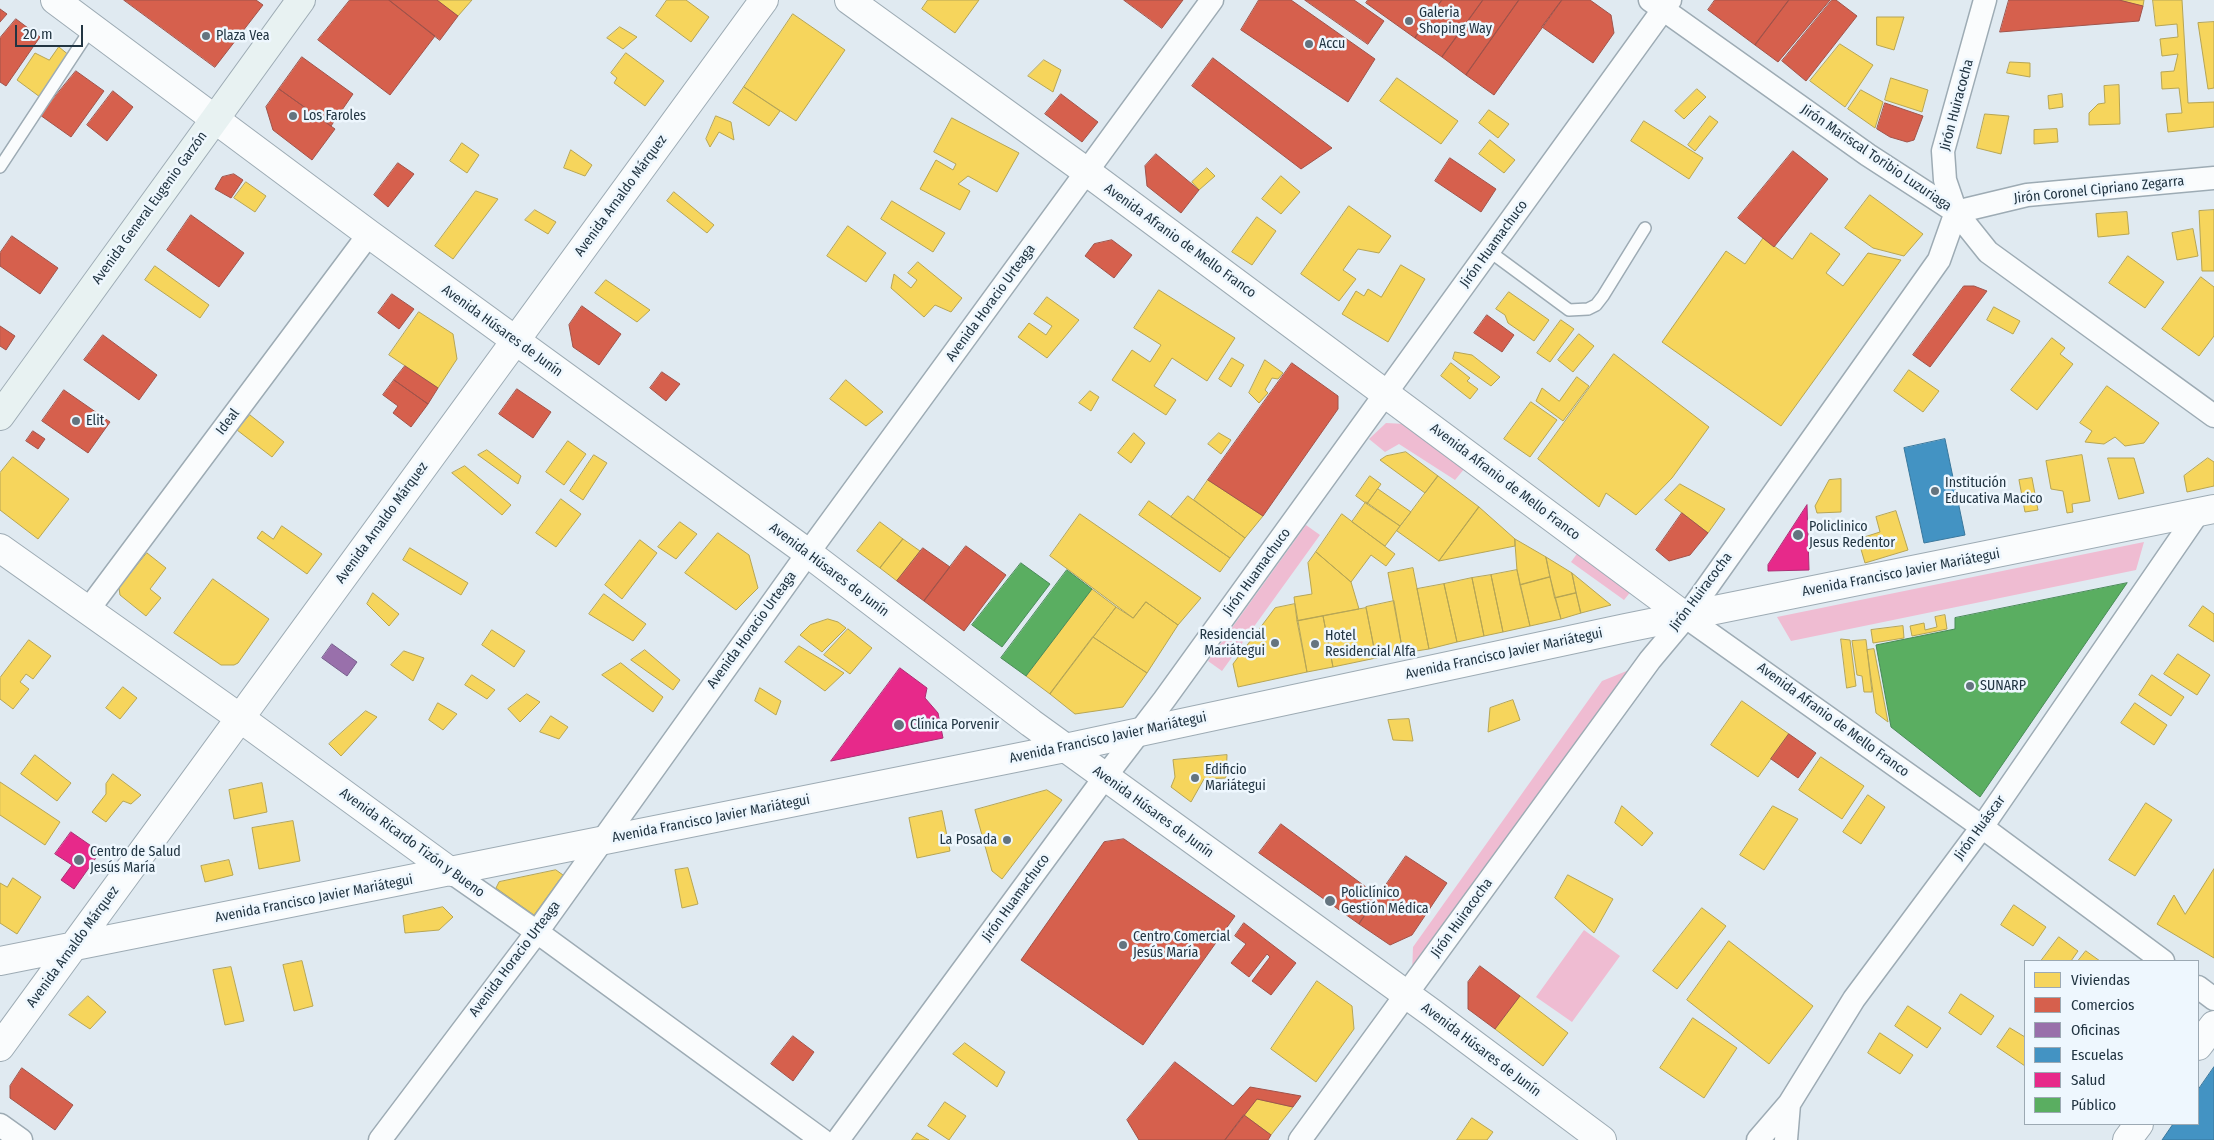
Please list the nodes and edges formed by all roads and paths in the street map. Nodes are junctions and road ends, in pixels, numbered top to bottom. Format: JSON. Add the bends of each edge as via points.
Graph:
{"nodes":[{"id":1,"x":55,"y":0,"type":"edge"},
{"id":2,"x":301,"y":0,"type":"edge"},
{"id":3,"x":764,"y":0,"type":"edge"},
{"id":4,"x":849,"y":0,"type":"edge"},
{"id":5,"x":1212,"y":0,"type":"edge"},
{"id":6,"x":1985,"y":0,"type":"edge"},
{"id":7,"x":1661,"y":3,"type":"edge"},
{"id":8,"x":92,"y":27,"type":"junction"},
{"id":9,"x":215,"y":119,"type":"junction"},
{"id":10,"x":0,"y":167,"type":"edge"},
{"id":11,"x":1087,"y":172,"type":"junction"},
{"id":12,"x":2214,"y":178,"type":"edge"},
{"id":13,"x":1956,"y":212,"type":"junction"},
{"id":14,"x":1645,"y":228,"type":"dead end"},
{"id":15,"x":369,"y":234,"type":"junction"},
{"id":16,"x":1489,"y":252,"type":"junction"},
{"id":17,"x":515,"y":341,"type":"junction"},
{"id":18,"x":1387,"y":393,"type":"junction"},
{"id":19,"x":0,"y":416,"type":"edge"},
{"id":20,"x":2214,"y":416,"type":"edge"},
{"id":21,"x":2206,"y":511,"type":"edge"},
{"id":22,"x":0,"y":548,"type":"edge"},
{"id":23,"x":808,"y":552,"type":"junction"},
{"id":24,"x":88,"y":610,"type":"junction"},
{"id":25,"x":1686,"y":616,"type":"junction"},
{"id":26,"x":240,"y":718,"type":"junction"},
{"id":27,"x":1140,"y":732,"type":"junction"},
{"id":28,"x":1065,"y":748,"type":"junction"},
{"id":29,"x":1105,"y":777,"type":"junction"},
{"id":30,"x":1982,"y":827,"type":"junction"},
{"id":31,"x":599,"y":842,"type":"junction"},
{"id":32,"x":451,"y":872,"type":"junction"},
{"id":33,"x":537,"y":932,"type":"junction"},
{"id":34,"x":73,"y":947,"type":"junction"},
{"id":35,"x":2162,"y":960,"type":"edge"},
{"id":36,"x":0,"y":961,"type":"edge"},
{"id":37,"x":2199,"y":988,"type":"edge"},
{"id":38,"x":1406,"y":994,"type":"junction"},
{"id":39,"x":2214,"y":999,"type":"edge"},
{"id":40,"x":2214,"y":1025,"type":"edge"},
{"id":41,"x":2199,"y":1045,"type":"edge"},
{"id":42,"x":0,"y":1047,"type":"edge"},
{"id":43,"x":1789,"y":1104,"type":"junction"},
{"id":44,"x":0,"y":1125,"type":"edge"},
{"id":45,"x":2138,"y":1125,"type":"edge"},
{"id":46,"x":20,"y":1140,"type":"edge"},
{"id":47,"x":380,"y":1140,"type":"edge"},
{"id":48,"x":822,"y":1140,"type":"edge"},
{"id":49,"x":838,"y":1140,"type":"edge"},
{"id":50,"x":1300,"y":1140,"type":"edge"},
{"id":51,"x":1602,"y":1140,"type":"edge"},
{"id":52,"x":1758,"y":1140,"type":"edge"},
{"id":53,"x":1786,"y":1140,"type":"edge"},
{"id":54,"x":2127,"y":1140,"type":"edge"}],
"edges":[{"from":1,"to":8,"type":"street","name":"Avenida Húsares de Junín"},
{"from":2,"to":9,"type":"main road","name":"Avenida General Eugenio Garzón"},
{"from":3,"to":17,"type":"street","name":"Avenida Arnaldo Márquez"},
{"from":4,"to":11,"type":"street","name":"Avenida Afranio de Mello Franco"},
{"from":5,"to":11,"type":"street","name":"Avenida Horacio Urteaga"},
{"from":6,"to":13,"type":"street","name":"Jirón Huiracocha","via":[[1943,152],[1946,180]]},
{"from":7,"to":13,"type":"street","name":"Jirón Mariscal Toribio Luzuriaga","via":[[1868,155]]},
{"from":7,"to":16,"type":"street","name":"Jirón Huamachuco"},
{"from":8,"to":9,"type":"street","name":"Avenida Húsares de Junín"},
{"from":8,"to":10,"type":"lane"},
{"from":9,"to":15,"type":"street","name":"Avenida Húsares de Junín"},
{"from":9,"to":19,"type":"main road","name":"Avenida General Eugenio Garzón"},
{"from":11,"to":18,"type":"street","name":"Avenida Afranio de Mello Franco"},
{"from":11,"to":23,"type":"street","name":"Avenida Horacio Urteaga"},
{"from":12,"to":13,"type":"street","name":"Jirón Coronel Cipriano Zegarra","via":[[2027,195]]},
{"from":13,"to":20,"type":"street","name":"Jirón Mariscal Toribio Luzuriaga","via":[[1988,252]]},
{"from":13,"to":25,"type":"street","name":"Jirón Huiracocha","via":[[1939,260]]},
{"from":14,"to":16,"type":"lane","via":[[1603,296],[1588,310],[1569,310]]},
{"from":15,"to":17,"type":"street","name":"Avenida Húsares de Junín"},
{"from":15,"to":24,"type":"street","name":"Ideal"},
{"from":16,"to":18,"type":"street","name":"Jirón Huamachuco"},
{"from":17,"to":23,"type":"street","name":"Avenida Húsares de Junín"},
{"from":17,"to":26,"type":"street","name":"Avenida Arnaldo Márquez"},
{"from":18,"to":25,"type":"street","name":"Avenida Afranio de Mello Franco"},
{"from":18,"to":27,"type":"street","name":"Jirón Huamachuco"},
{"from":21,"to":25,"type":"street","name":"Avenida Francisco Javier Mariátegui"},
{"from":21,"to":30,"type":"street","name":"Jirón Huáscar"},
{"from":22,"to":24,"type":"street","name":"Avenida Ricardo Tizón y Bueno"},
{"from":23,"to":28,"type":"street","name":"Avenida Húsares de Junín"},
{"from":23,"to":31,"type":"street","name":"Avenida Horacio Urteaga"},
{"from":24,"to":26,"type":"street","name":"Avenida Ricardo Tizón y Bueno"},
{"from":25,"to":27,"type":"street","name":"Avenida Francisco Javier Mariátegui"},
{"from":25,"to":30,"type":"street","name":"Avenida Afranio de Mello Franco"},
{"from":25,"to":38,"type":"street","name":"Jirón Huiracocha","via":[[1650,660]]},
{"from":26,"to":32,"type":"street","name":"Avenida Ricardo Tizón y Bueno"},
{"from":26,"to":34,"type":"street","name":"Avenida Arnaldo Márquez"},
{"from":27,"to":28,"type":"street","name":"Avenida Francisco Javier Mariátegui"},
{"from":27,"to":29,"type":"street","name":"Jirón Huamachuco"},
{"from":28,"to":29,"type":"street","name":"Avenida Húsares de Junín"},
{"from":28,"to":31,"type":"street","name":"Avenida Francisco Javier Mariátegui"},
{"from":29,"to":38,"type":"street","name":"Avenida Húsares de Junín"},
{"from":29,"to":49,"type":"street","name":"Jirón Huamachuco"},
{"from":30,"to":35,"type":"street","name":"Avenida Afranio de Mello Franco"},
{"from":30,"to":43,"type":"street","name":"Jirón Huáscar","via":[[1854,1000]]},
{"from":31,"to":32,"type":"street","name":"Avenida Francisco Javier Mariátegui"},
{"from":31,"to":33,"type":"street","name":"Avenida Horacio Urteaga"},
{"from":32,"to":33,"type":"street","name":"Avenida Ricardo Tizón y Bueno"},
{"from":32,"to":34,"type":"street","name":"Avenida Francisco Javier Mariátegui"},
{"from":33,"to":47,"type":"street","name":"Avenida Horacio Urteaga"},
{"from":33,"to":48,"type":"street","name":"Avenida Ricardo Tizón y Bueno"},
{"from":34,"to":36,"type":"street","name":"Avenida Francisco Javier Mariátegui"},
{"from":34,"to":42,"type":"street","name":"Avenida Arnaldo Márquez"},
{"from":37,"to":39,"type":"street"},
{"from":38,"to":50,"type":"street","name":"Jirón Huiracocha"},
{"from":38,"to":51,"type":"street","name":"Avenida Húsares de Junín"},
{"from":40,"to":41,"type":"street"},
{"from":43,"to":52,"type":"street","name":"Jirón Huáscar"},
{"from":43,"to":53,"type":"street"},
{"from":44,"to":46,"type":"street"},
{"from":45,"to":54,"type":"street"}]}
